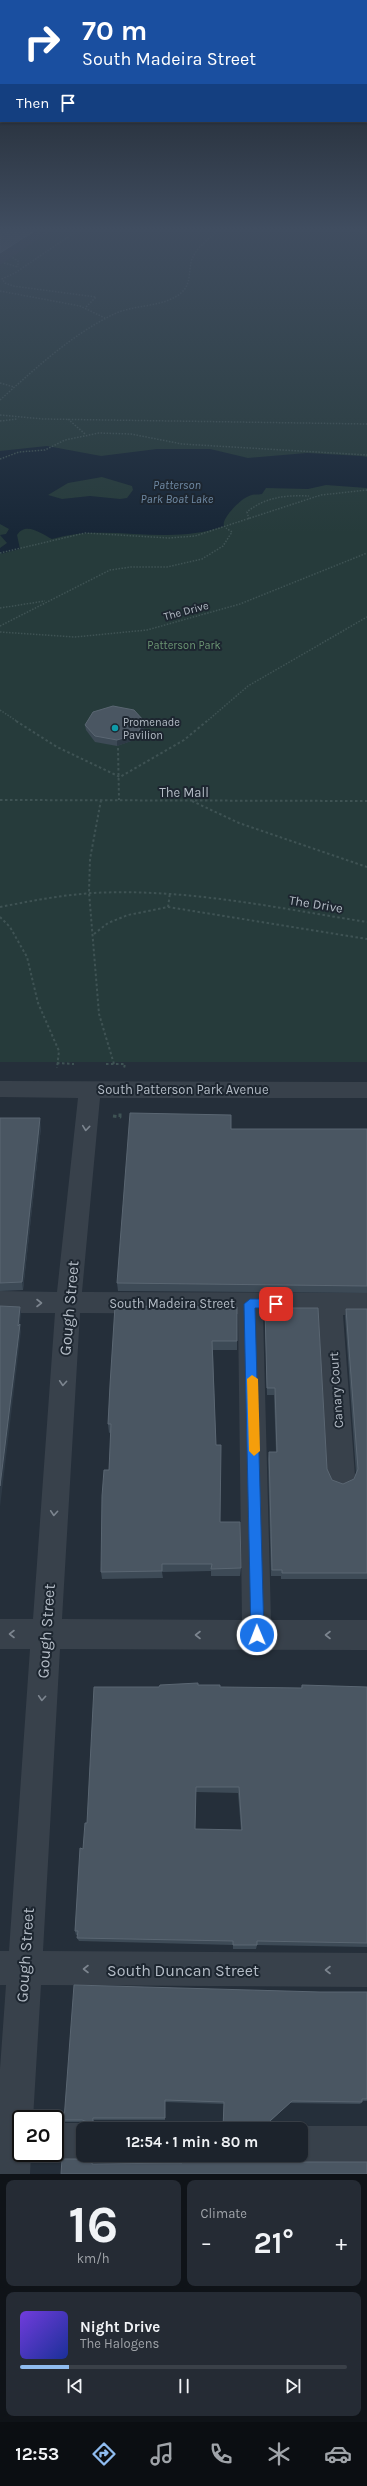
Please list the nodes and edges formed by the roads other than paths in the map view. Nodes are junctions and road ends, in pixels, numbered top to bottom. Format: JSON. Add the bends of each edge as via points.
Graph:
{"nodes":[{"id":1,"x":0,"y":1089,"type":"edge"},
{"id":2,"x":90,"y":1089,"type":"junction"},
{"id":3,"x":367,"y":1090,"type":"edge"},
{"id":4,"x":0,"y":1302,"type":"edge"},
{"id":5,"x":68,"y":1303,"type":"junction"},
{"id":6,"x":250,"y":1304,"type":"junction"},
{"id":7,"x":330,"y":1304,"type":"junction"},
{"id":8,"x":367,"y":1304,"type":"edge"},
{"id":9,"x":341,"y":1476,"type":"dead end"},
{"id":10,"x":0,"y":1634,"type":"edge"},
{"id":11,"x":46,"y":1634,"type":"junction"},
{"id":12,"x":257,"y":1635,"type":"junction"},
{"id":13,"x":367,"y":1635,"type":"edge"},
{"id":14,"x":12,"y":1969,"type":"edge"},
{"id":15,"x":367,"y":1970,"type":"edge"},
{"id":16,"x":14,"y":2110,"type":"edge"},
{"id":17,"x":64,"y":2141,"type":"edge"},
{"id":18,"x":76,"y":2141,"type":"edge"},
{"id":19,"x":308,"y":2144,"type":"edge"},
{"id":20,"x":367,"y":2144,"type":"edge"}],
"edges":[{"from":1,"to":2,"type":"street","name":"South Patterson Park Avenue"},
{"from":2,"to":3,"type":"street","name":"South Patterson Park Avenue"},
{"from":2,"to":5,"type":"street","name":"Gough Street","one_way":true},
{"from":4,"to":5,"type":"street","name":"South Madeira Street","one_way":true},
{"from":5,"to":6,"type":"street","name":"South Madeira Street"},
{"from":5,"to":11,"type":"street","name":"Gough Street","one_way":true},
{"from":6,"to":7,"type":"street","name":"South Madeira Street"},
{"from":6,"to":12,"type":"street"},
{"from":7,"to":8,"type":"street","name":"South Madeira Street"},
{"from":7,"to":9,"type":"street","name":"Canary Court"},
{"from":11,"to":10,"type":"street","one_way":true},
{"from":12,"to":11,"type":"street","one_way":true},
{"from":11,"to":14,"type":"street","name":"Gough Street","one_way":true},
{"from":13,"to":12,"type":"street","one_way":true},
{"from":15,"to":14,"type":"street","name":"South Duncan Street","one_way":true},
{"from":14,"to":16,"type":"street","name":"Gough Street"},
{"from":17,"to":18,"type":"street"},
{"from":19,"to":20,"type":"street"}]}
